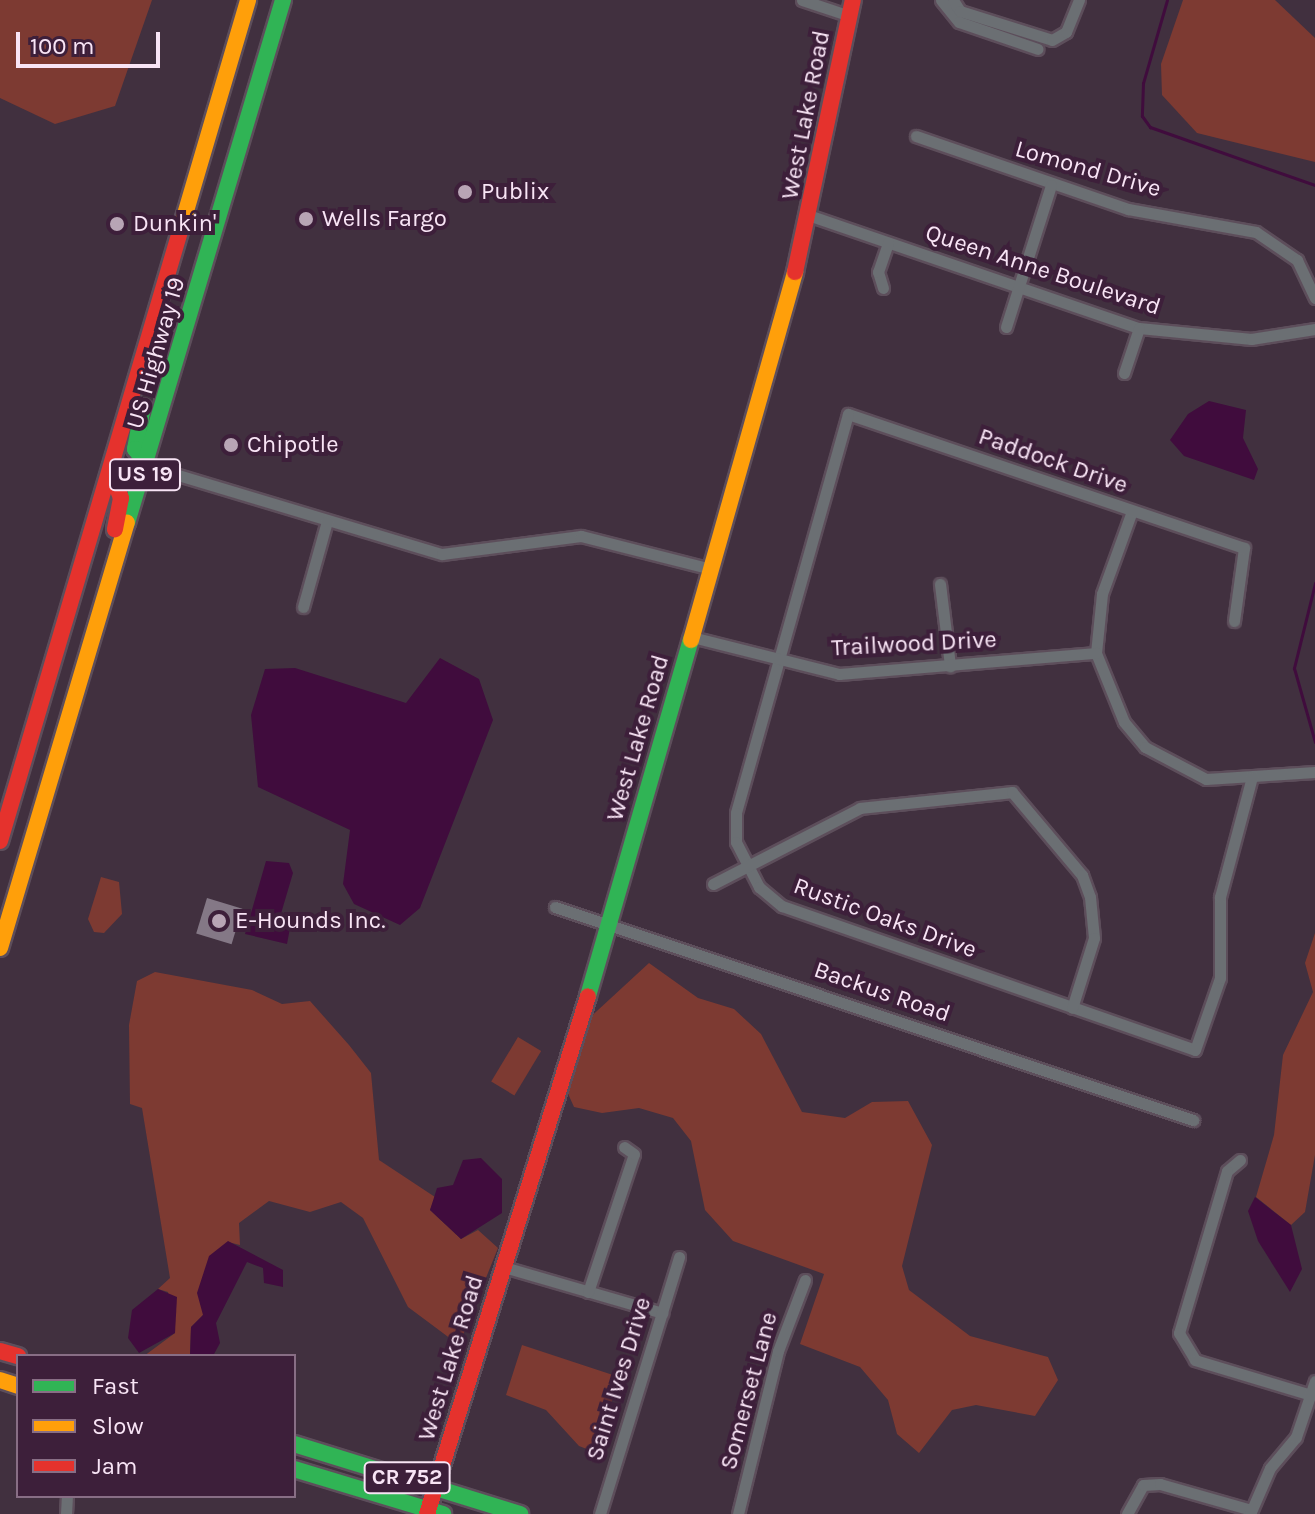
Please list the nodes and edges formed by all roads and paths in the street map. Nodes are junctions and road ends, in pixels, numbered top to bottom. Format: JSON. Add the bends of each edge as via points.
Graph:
{"nodes":[{"id":1,"x":248,"y":0,"type":"edge"},
{"id":2,"x":271,"y":0,"type":"edge"},
{"id":3,"x":283,"y":0,"type":"edge"},
{"id":4,"x":802,"y":0,"type":"edge"},
{"id":5,"x":941,"y":0,"type":"edge"},
{"id":6,"x":1079,"y":0,"type":"edge"},
{"id":7,"x":957,"y":5,"type":"edge"},
{"id":8,"x":851,"y":8,"type":"edge"},
{"id":9,"x":1038,"y":49,"type":"dead end"},
{"id":10,"x":269,"y":50,"type":"junction"},
{"id":11,"x":916,"y":136,"type":"dead end"},
{"id":12,"x":1051,"y":185,"type":"junction"},
{"id":13,"x":811,"y":216,"type":"junction"},
{"id":14,"x":888,"y":243,"type":"junction"},
{"id":15,"x":167,"y":278,"type":"junction"},
{"id":16,"x":883,"y":288,"type":"dead end"},
{"id":17,"x":1018,"y":288,"type":"junction"},
{"id":18,"x":1315,"y":298,"type":"edge"},
{"id":19,"x":1006,"y":327,"type":"dead end"},
{"id":20,"x":1139,"y":328,"type":"junction"},
{"id":21,"x":1315,"y":329,"type":"edge"},
{"id":22,"x":1124,"y":373,"type":"dead end"},
{"id":23,"x":848,"y":414,"type":"joint"},
{"id":24,"x":148,"y":466,"type":"junction"},
{"id":25,"x":111,"y":472,"type":"junction"},
{"id":26,"x":1132,"y":511,"type":"junction"},
{"id":27,"x":327,"y":521,"type":"junction"},
{"id":28,"x":116,"y":566,"type":"junction"},
{"id":29,"x":711,"y":569,"type":"junction"},
{"id":30,"x":940,"y":584,"type":"dead end"},
{"id":31,"x":303,"y":607,"type":"dead end"},
{"id":32,"x":1234,"y":621,"type":"dead end"},
{"id":33,"x":692,"y":637,"type":"junction"},
{"id":34,"x":1096,"y":653,"type":"junction"},
{"id":35,"x":777,"y":662,"type":"junction"},
{"id":36,"x":950,"y":666,"type":"junction"},
{"id":37,"x":1315,"y":772,"type":"edge"},
{"id":38,"x":1252,"y":777,"type":"junction"},
{"id":39,"x":0,"y":841,"type":"edge"},
{"id":40,"x":746,"y":864,"type":"junction"},
{"id":41,"x":713,"y":884,"type":"dead end"},
{"id":42,"x":555,"y":907,"type":"dead end"},
{"id":43,"x":610,"y":925,"type":"junction"},
{"id":44,"x":0,"y":948,"type":"edge"},
{"id":45,"x":1072,"y":1008,"type":"junction"},
{"id":46,"x":1193,"y":1120,"type":"dead end"},
{"id":47,"x":624,"y":1147,"type":"dead end"},
{"id":48,"x":1240,"y":1160,"type":"dead end"},
{"id":49,"x":679,"y":1257,"type":"dead end"},
{"id":50,"x":504,"y":1267,"type":"junction"},
{"id":51,"x":805,"y":1280,"type":"dead end"},
{"id":52,"x":588,"y":1292,"type":"junction"},
{"id":53,"x":662,"y":1313,"type":"junction"},
{"id":54,"x":1315,"y":1381,"type":"edge"},
{"id":55,"x":1311,"y":1395,"type":"junction"},
{"id":56,"x":296,"y":1445,"type":"edge"},
{"id":57,"x":296,"y":1470,"type":"edge"},
{"id":58,"x":436,"y":1487,"type":"junction"},
{"id":59,"x":433,"y":1512,"type":"edge"},
{"id":60,"x":1250,"y":1512,"type":"edge"},
{"id":61,"x":520,"y":1514,"type":"edge"},
{"id":62,"x":600,"y":1514,"type":"edge"},
{"id":63,"x":738,"y":1514,"type":"edge"},
{"id":64,"x":1127,"y":1514,"type":"edge"}],
"edges":[{"from":1,"to":15,"type":"main road","name":"US Highway 19","number":"US 19"},
{"from":2,"to":10,"type":"main road"},
{"from":3,"to":10,"type":"main road","name":"US Highway 19","number":"US 19"},
{"from":4,"to":8,"type":"street","name":"West Lake Road"},
{"from":5,"to":9,"type":"street","via":[[959,22]]},
{"from":6,"to":7,"type":"street","via":[[1066,32],[1052,40]]},
{"from":8,"to":13,"type":"main road","name":"West Lake Road"},
{"from":10,"to":24,"type":"main road","name":"US Highway 19","number":"US 19"},
{"from":11,"to":12,"type":"street","name":"Lomond Drive"},
{"from":12,"to":17,"type":"street"},
{"from":12,"to":18,"type":"street","name":"Lomond Drive","via":[[1128,209],[1256,232],[1297,260]]},
{"from":13,"to":14,"type":"street","name":"Queen Anne Boulevard"},
{"from":13,"to":29,"type":"main road","name":"West Lake Road"},
{"from":14,"to":16,"type":"street","via":[[878,272]]},
{"from":14,"to":17,"type":"street","name":"Queen Anne Boulevard"},
{"from":15,"to":24,"type":"main road","via":[[161,347],[137,429],[135,449]]},
{"from":15,"to":25,"type":"main road","name":"US Highway 19","number":"US 19"},
{"from":17,"to":19,"type":"street"},
{"from":17,"to":20,"type":"street","name":"Queen Anne Boulevard"},
{"from":20,"to":21,"type":"street","name":"Queen Anne Boulevard","via":[[1251,339]]},
{"from":20,"to":22,"type":"street"},
{"from":23,"to":26,"type":"street","name":"Paddock Drive"},
{"from":23,"to":35,"type":"street","name":"Rustic Oaks Drive"},
{"from":24,"to":27,"type":"street"},
{"from":24,"to":28,"type":"main road","name":"US Highway 19","number":"US 19"},
{"from":25,"to":28,"type":"main road","via":[[121,498],[109,554]]},
{"from":25,"to":39,"type":"main road","name":"US Highway 19","number":"US 19"},
{"from":26,"to":32,"type":"street","name":"Paddock Drive","via":[[1244,548]]},
{"from":26,"to":34,"type":"street","via":[[1102,594]]},
{"from":27,"to":29,"type":"street","via":[[442,554],[581,536]]},
{"from":27,"to":31,"type":"street"},
{"from":28,"to":44,"type":"main road","name":"US Highway 19","number":"US 19"},
{"from":29,"to":33,"type":"main road","name":"West Lake Road"},
{"from":30,"to":36,"type":"street"},
{"from":33,"to":35,"type":"street","name":"Trailwood Drive"},
{"from":33,"to":43,"type":"main road","name":"West Lake Road"},
{"from":34,"to":36,"type":"street","name":"Trailwood Drive"},
{"from":34,"to":38,"type":"street","via":[[1109,698],[1145,747],[1206,779]]},
{"from":35,"to":36,"type":"street","name":"Trailwood Drive","via":[[862,675]]},
{"from":35,"to":40,"type":"street","name":"Rustic Oaks Drive","via":[[736,813]]},
{"from":37,"to":38,"type":"street"},
{"from":38,"to":45,"type":"street","name":"Rustic Oaks Drive","via":[[1220,897],[1220,978],[1195,1050]]},
{"from":40,"to":41,"type":"street"},
{"from":40,"to":45,"type":"street","name":"Rustic Oaks Drive","via":[[782,906]]},
{"from":40,"to":45,"type":"street","via":[[860,808],[1012,792],[1082,875],[1090,897],[1094,938]]},
{"from":42,"to":43,"type":"street","name":"Backus Road"},
{"from":43,"to":46,"type":"street","name":"Backus Road"},
{"from":43,"to":50,"type":"main road","name":"West Lake Road"},
{"from":47,"to":52,"type":"street","via":[[634,1154]]},
{"from":48,"to":55,"type":"street","via":[[1227,1171],[1179,1333],[1195,1360]]},
{"from":49,"to":53,"type":"street","name":"Saint Ives Drive"},
{"from":50,"to":52,"type":"street"},
{"from":50,"to":58,"type":"main road","name":"West Lake Road"},
{"from":51,"to":63,"type":"street","name":"Somerset Lane","via":[[778,1351]]},
{"from":52,"to":53,"type":"street"},
{"from":53,"to":62,"type":"street","name":"Saint Ives Drive"},
{"from":54,"to":55,"type":"street"},
{"from":55,"to":60,"type":"street","via":[[1296,1437],[1270,1468]]},
{"from":56,"to":58,"type":"main road","number":"CR 752"},
{"from":57,"to":59,"type":"main road","number":"CR 752"},
{"from":58,"to":59,"type":"main road","name":"West Lake Road"},
{"from":58,"to":61,"type":"main road","number":"CR 752"},
{"from":60,"to":64,"type":"street","via":[[1160,1484],[1143,1485]]}]}
